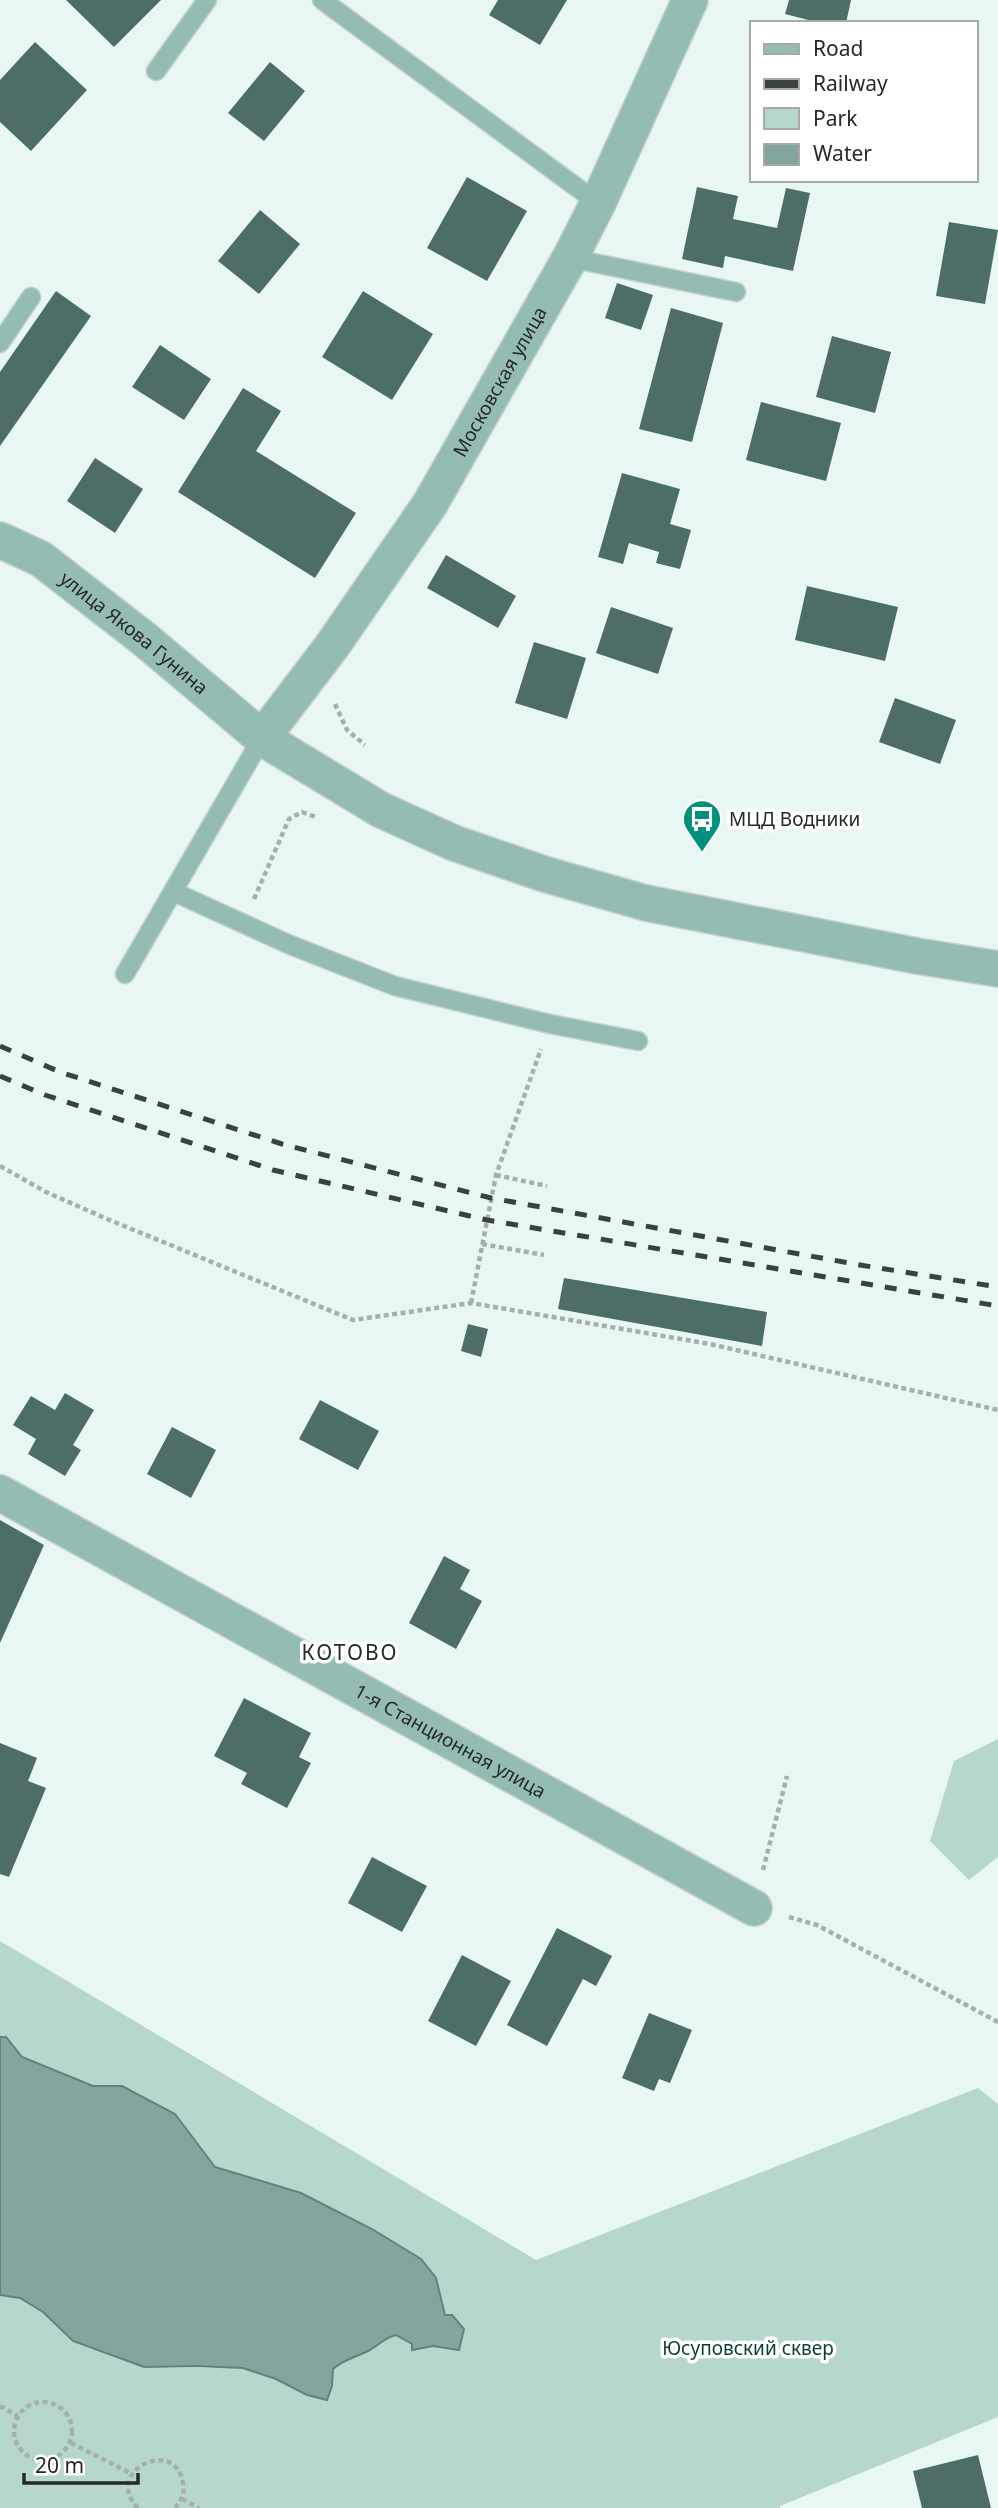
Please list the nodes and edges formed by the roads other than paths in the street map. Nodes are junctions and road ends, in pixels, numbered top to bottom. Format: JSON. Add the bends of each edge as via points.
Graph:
{"nodes":[{"id":1,"x":207,"y":0,"type":"edge"},
{"id":2,"x":322,"y":0,"type":"edge"},
{"id":3,"x":690,"y":0,"type":"edge"},
{"id":4,"x":156,"y":71,"type":"dead end"},
{"id":5,"x":598,"y":203,"type":"junction"},
{"id":6,"x":570,"y":258,"type":"junction"},
{"id":7,"x":736,"y":292,"type":"dead end"},
{"id":8,"x":31,"y":297,"type":"dead end"},
{"id":9,"x":0,"y":343,"type":"edge"},
{"id":10,"x":0,"y":540,"type":"edge"},
{"id":11,"x":262,"y":737,"type":"junction"},
{"id":12,"x":174,"y":891,"type":"junction"},
{"id":13,"x":996,"y":962,"type":"edge"},
{"id":14,"x":125,"y":974,"type":"dead end"},
{"id":15,"x":638,"y":1041,"type":"dead end"},
{"id":16,"x":0,"y":1493,"type":"edge"},
{"id":17,"x":754,"y":1908,"type":"road end"}],
"edges":[{"from":1,"to":4,"type":"lane"},
{"from":2,"to":5,"type":"lane"},
{"from":3,"to":5,"type":"street","name":"Московская улица"},
{"from":5,"to":6,"type":"street","name":"Московская улица"},
{"from":6,"to":7,"type":"lane"},
{"from":6,"to":11,"type":"street","name":"Московская улица","via":[[430,504],[332,646]]},
{"from":8,"to":9,"type":"lane"},
{"from":10,"to":11,"type":"street","name":"улица Якова Гунина","via":[[41,559]]},
{"from":11,"to":12,"type":"lane"},
{"from":11,"to":13,"type":"street","name":"улица Якова Гунина","via":[[381,810],[454,843],[544,873],[646,903],[917,956]]},
{"from":12,"to":14,"type":"lane"},
{"from":12,"to":15,"type":"lane","via":[[288,944],[395,986]]},
{"from":16,"to":17,"type":"street","name":"1-я Станционная улица"}]}
